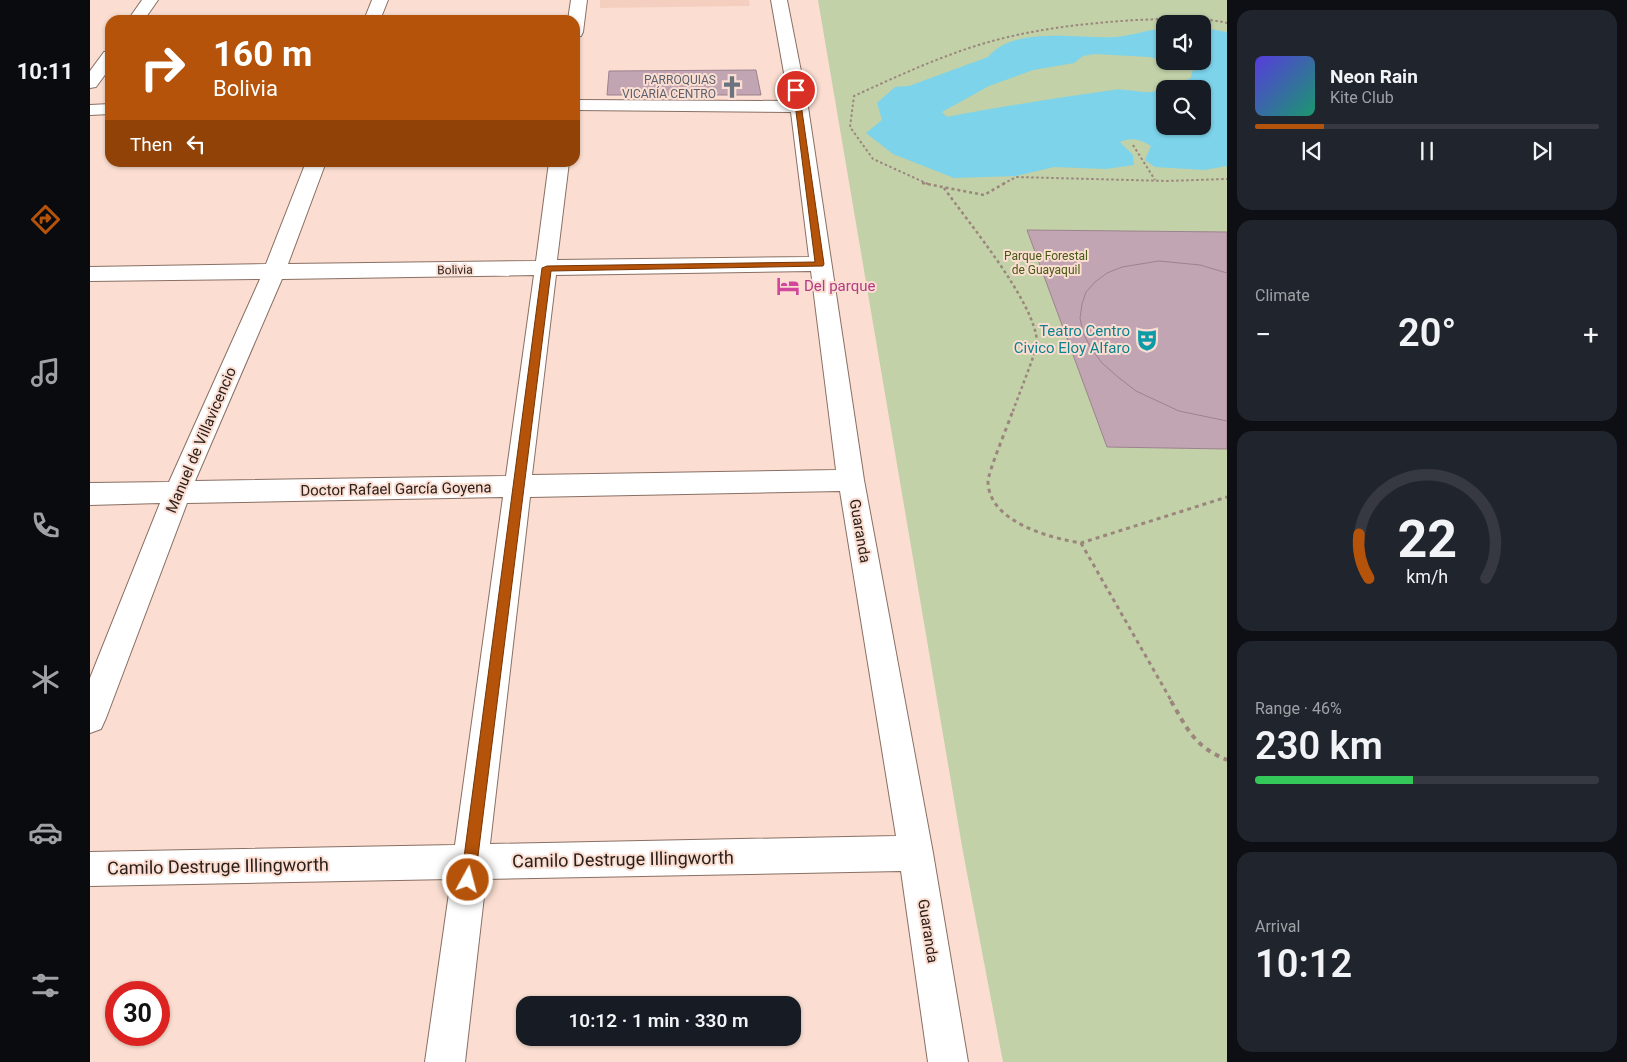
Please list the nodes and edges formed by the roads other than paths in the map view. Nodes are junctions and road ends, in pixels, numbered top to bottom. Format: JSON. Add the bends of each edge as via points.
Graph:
{"nodes":[{"id":1,"x":150,"y":0,"type":"edge"},
{"id":2,"x":380,"y":0,"type":"edge"},
{"id":3,"x":579,"y":0,"type":"edge"},
{"id":4,"x":779,"y":0,"type":"edge"},
{"id":5,"x":140,"y":15,"type":"edge"},
{"id":6,"x":374,"y":15,"type":"edge"},
{"id":7,"x":577,"y":15,"type":"edge"},
{"id":8,"x":105,"y":63,"type":"edge"},
{"id":9,"x":90,"y":83,"type":"edge"},
{"id":10,"x":580,"y":105,"type":"edge"},
{"id":11,"x":799,"y":108,"type":"junction"},
{"id":12,"x":105,"y":109,"type":"edge"},
{"id":13,"x":90,"y":110,"type":"edge"},
{"id":14,"x":314,"y":167,"type":"edge"},
{"id":15,"x":558,"y":167,"type":"edge"},
{"id":16,"x":820,"y":264,"type":"junction"},
{"id":17,"x":547,"y":268,"type":"junction"},
{"id":18,"x":274,"y":272,"type":"junction"},
{"id":19,"x":90,"y":274,"type":"edge"},
{"id":20,"x":851,"y":480,"type":"junction"},
{"id":21,"x":518,"y":486,"type":"junction"},
{"id":22,"x":177,"y":493,"type":"junction"},
{"id":23,"x":90,"y":494,"type":"edge"},
{"id":24,"x":90,"y":718,"type":"edge"},
{"id":25,"x":916,"y":853,"type":"junction"},
{"id":26,"x":470,"y":862,"type":"junction"},
{"id":27,"x":90,"y":869,"type":"edge"},
{"id":28,"x":445,"y":1062,"type":"edge"},
{"id":29,"x":948,"y":1062,"type":"edge"}],
"edges":[{"from":1,"to":5,"type":"street"},
{"from":2,"to":6,"type":"street"},
{"from":3,"to":7,"type":"street"},
{"from":4,"to":11,"type":"street","name":"Guaranda"},
{"from":8,"to":9,"type":"street"},
{"from":10,"to":11,"type":"street"},
{"from":11,"to":16,"type":"street","name":"Guaranda"},
{"from":12,"to":13,"type":"street"},
{"from":14,"to":18,"type":"street","name":"Manuel de Villavicencio"},
{"from":15,"to":17,"type":"street"},
{"from":16,"to":17,"type":"street","name":"Bolivia"},
{"from":16,"to":20,"type":"street","name":"Guaranda"},
{"from":17,"to":18,"type":"street","name":"Bolivia"},
{"from":17,"to":21,"type":"street"},
{"from":18,"to":19,"type":"street","name":"Bolivia"},
{"from":18,"to":22,"type":"street","name":"Manuel de Villavicencio"},
{"from":20,"to":21,"type":"street","name":"Doctor Rafael García Goyena"},
{"from":20,"to":25,"type":"street","name":"Guaranda"},
{"from":21,"to":22,"type":"street","name":"Doctor Rafael García Goyena"},
{"from":21,"to":26,"type":"street"},
{"from":22,"to":23,"type":"street","name":"Doctor Rafael García Goyena"},
{"from":22,"to":24,"type":"street","name":"Manuel de Villavicencio"},
{"from":25,"to":26,"type":"street","name":"Camilo Destruge Illingworth"},
{"from":25,"to":29,"type":"street","name":"Guaranda"},
{"from":26,"to":27,"type":"street","name":"Camilo Destruge Illingworth"},
{"from":26,"to":28,"type":"street"}]}
